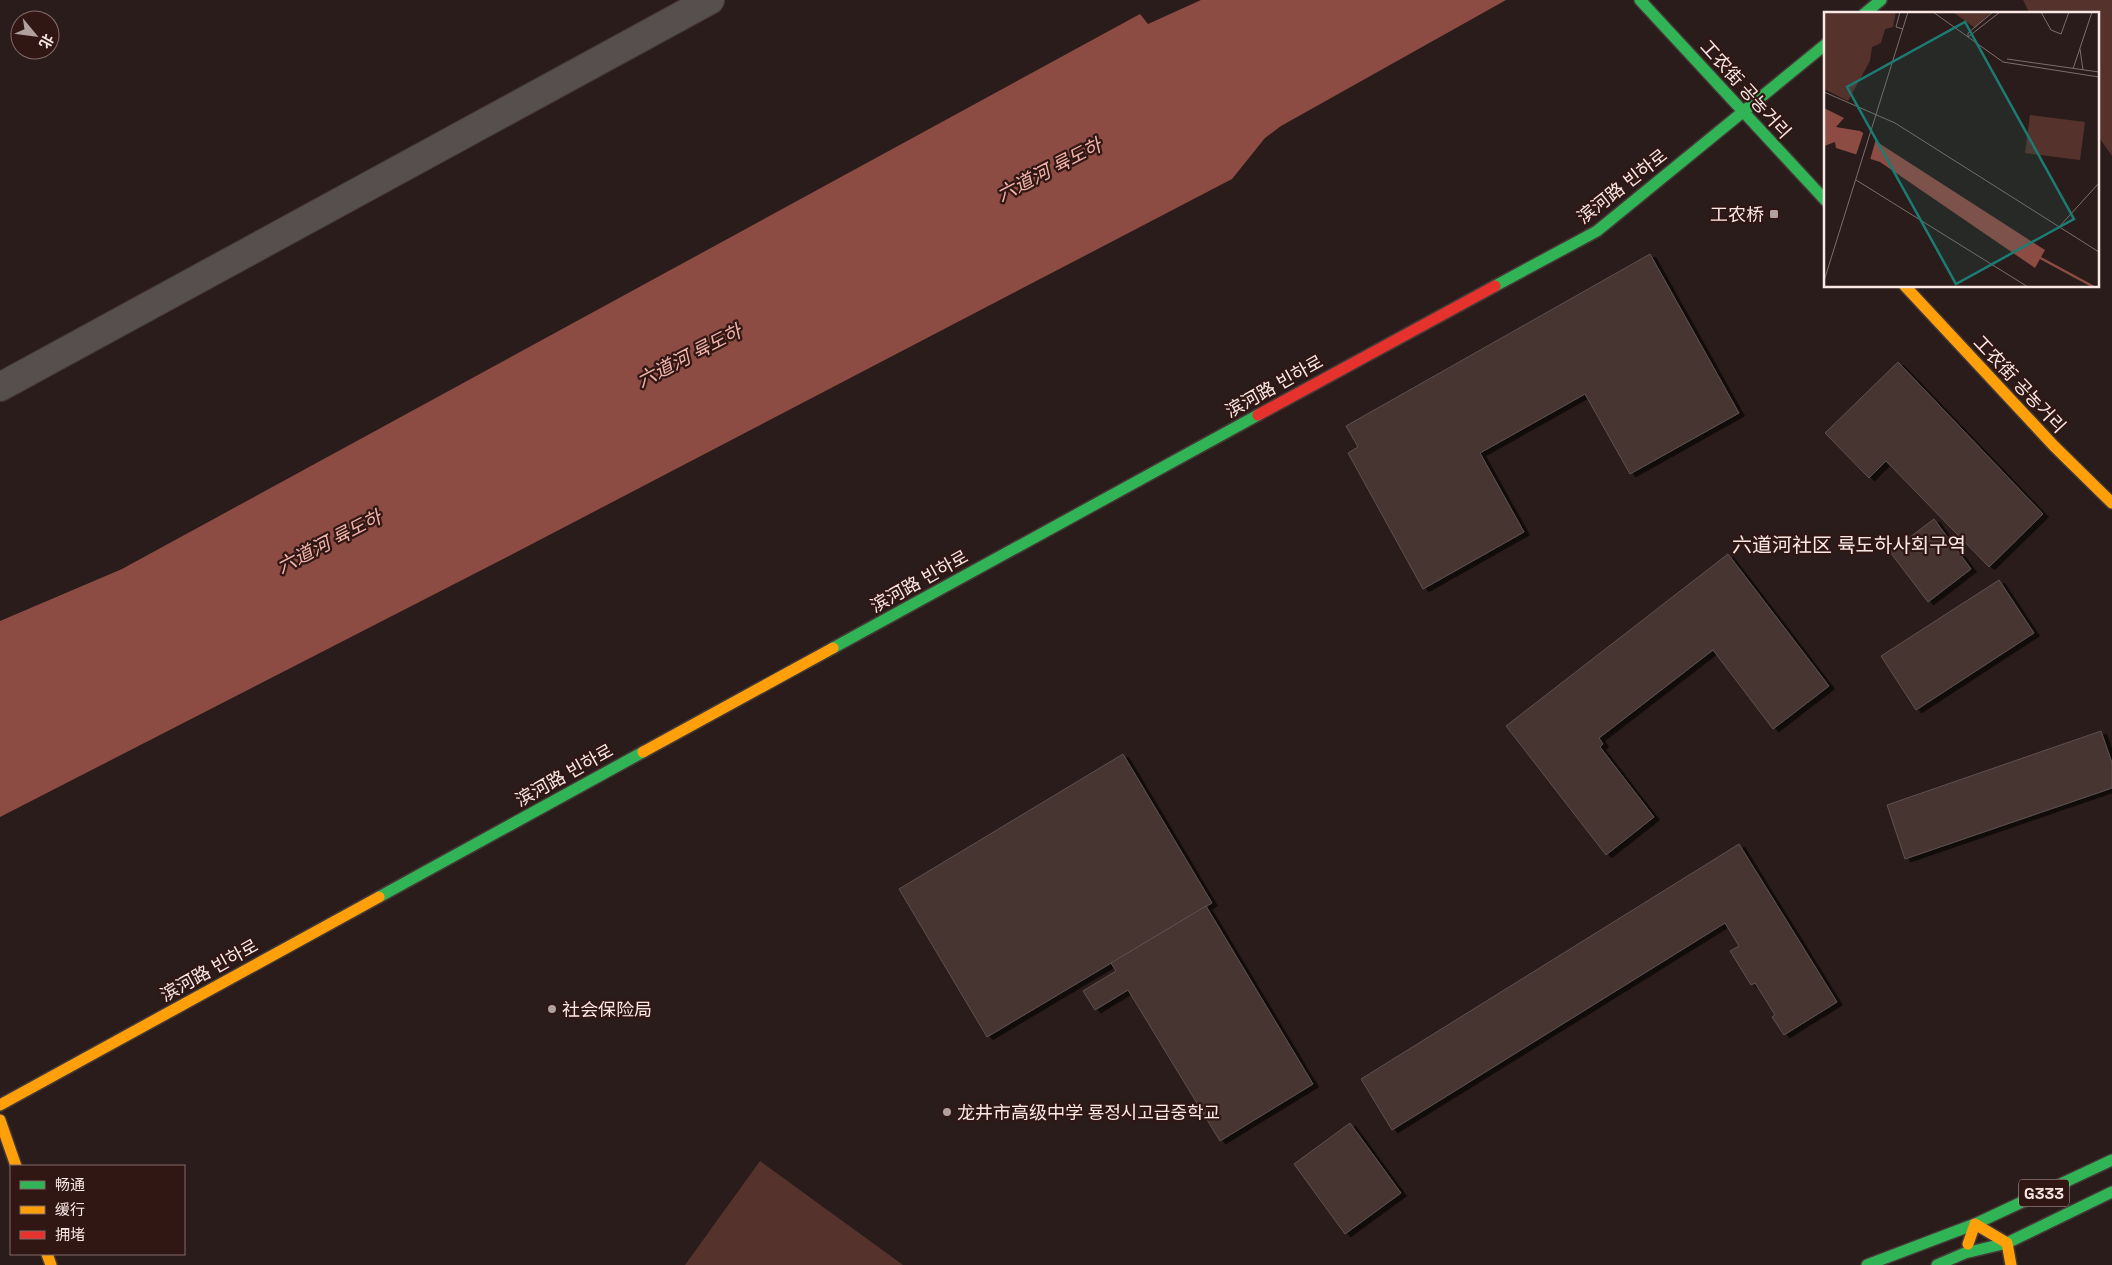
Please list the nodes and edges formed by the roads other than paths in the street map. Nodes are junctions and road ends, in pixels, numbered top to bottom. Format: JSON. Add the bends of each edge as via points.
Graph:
{"nodes":[{"id":1,"x":710,"y":0,"type":"edge"},
{"id":2,"x":1640,"y":0,"type":"edge"},
{"id":3,"x":1881,"y":0,"type":"edge"},
{"id":4,"x":1866,"y":12,"type":"edge"},
{"id":5,"x":1824,"y":46,"type":"edge"},
{"id":6,"x":1741,"y":111,"type":"junction"},
{"id":7,"x":1824,"y":200,"type":"edge"},
{"id":8,"x":1907,"y":288,"type":"edge"},
{"id":9,"x":0,"y":387,"type":"edge"},
{"id":10,"x":2112,"y":503,"type":"edge"},
{"id":11,"x":0,"y":1105,"type":"edge"},
{"id":12,"x":0,"y":1120,"type":"edge"},
{"id":13,"x":2112,"y":1160,"type":"edge"},
{"id":14,"x":16,"y":1165,"type":"edge"},
{"id":15,"x":2112,"y":1192,"type":"edge"},
{"id":16,"x":1975,"y":1224,"type":"junction"},
{"id":17,"x":2007,"y":1243,"type":"junction"},
{"id":18,"x":1965,"y":1253,"type":"junction"},
{"id":19,"x":1867,"y":1265,"type":"edge"},
{"id":20,"x":1937,"y":1265,"type":"edge"},
{"id":21,"x":1968,"y":1265,"type":"edge"},
{"id":22,"x":2011,"y":1265,"type":"edge"}],
"edges":[{"from":1,"to":9,"type":"street"},
{"from":2,"to":6,"type":"main road","name":"工农街 공농거리"},
{"from":3,"to":4,"type":"main road"},
{"from":5,"to":6,"type":"main road","name":"滨河路 빈하로"},
{"from":6,"to":7,"type":"main road","name":"工农街 공농거리"},
{"from":6,"to":11,"type":"main road","name":"滨河路 빈하로","via":[[1597,231]]},
{"from":8,"to":10,"type":"main road","name":"工农街 공농거리","via":[[2054,446]]},
{"from":12,"to":14,"type":"main road"},
{"from":13,"to":16,"type":"main road","number":"G333"},
{"from":15,"to":17,"type":"main road","number":"G333"},
{"from":16,"to":17,"type":"main road"},
{"from":16,"to":18,"type":"main road"},
{"from":16,"to":19,"type":"main road","number":"G333"},
{"from":17,"to":18,"type":"main road","number":"G333"},
{"from":17,"to":22,"type":"main road"},
{"from":18,"to":20,"type":"main road","number":"G333"},
{"from":18,"to":21,"type":"main road"}]}
